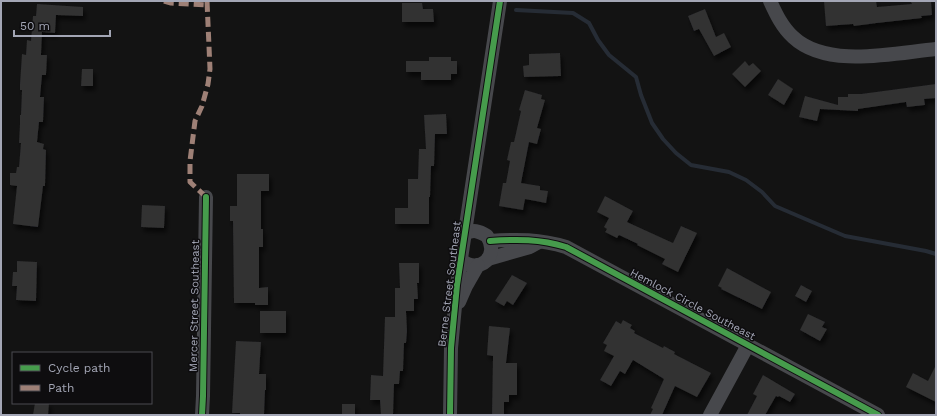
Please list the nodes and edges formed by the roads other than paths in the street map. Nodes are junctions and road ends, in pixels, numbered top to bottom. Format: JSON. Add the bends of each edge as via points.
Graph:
{"nodes":[{"id":1,"x":500,"y":1,"type":"edge"},
{"id":2,"x":770,"y":1,"type":"edge"},
{"id":3,"x":936,"y":49,"type":"edge"},
{"id":4,"x":477,"y":156,"type":"junction"},
{"id":5,"x":206,"y":197,"type":"dead end"},
{"id":6,"x":465,"y":234,"type":"junction"},
{"id":7,"x":486,"y":237,"type":"junction"},
{"id":8,"x":540,"y":242,"type":"junction"},
{"id":9,"x":461,"y":260,"type":"junction"},
{"id":10,"x":483,"y":262,"type":"junction"},
{"id":11,"x":454,"y":314,"type":"junction"},
{"id":12,"x":748,"y":345,"type":"junction"},
{"id":13,"x":202,"y":415,"type":"edge"},
{"id":14,"x":450,"y":415,"type":"edge"},
{"id":15,"x":710,"y":415,"type":"edge"},
{"id":16,"x":878,"y":415,"type":"edge"}],
"edges":[{"from":1,"to":4,"type":"street","name":"Berne Street Southeast"},
{"from":2,"to":3,"type":"street","via":[[781,24],[793,37],[805,46],[830,55],[866,56]]},
{"from":4,"to":6,"type":"street","name":"Berne Street Southeast"},
{"from":4,"to":7,"type":"street","name":"Berne Street Southeast","via":[[474,184],[475,214]]},
{"from":5,"to":13,"type":"street","name":"Mercer Street Southeast"},
{"from":6,"to":7,"type":"street","name":"Berne Street Southeast","via":[[476,231]]},
{"from":6,"to":9,"type":"street","name":"Berne Street Southeast"},
{"from":7,"to":8,"type":"street","name":"Hemlock Circle Southeast"},
{"from":7,"to":10,"type":"street","name":"Berne Street Southeast","via":[[492,247],[491,254]]},
{"from":8,"to":10,"type":"street"},
{"from":8,"to":12,"type":"street","name":"Hemlock Circle Southeast","via":[[566,247]]},
{"from":9,"to":10,"type":"street","name":"Berne Street Southeast","via":[[472,266]]},
{"from":9,"to":11,"type":"street","name":"Berne Street Southeast"},
{"from":10,"to":11,"type":"street","name":"Berne Street Southeast","via":[[466,286]]},
{"from":11,"to":14,"type":"street","name":"Berne Street Southeast"},
{"from":12,"to":15,"type":"street"},
{"from":12,"to":16,"type":"street","name":"Hemlock Circle Southeast"}]}
